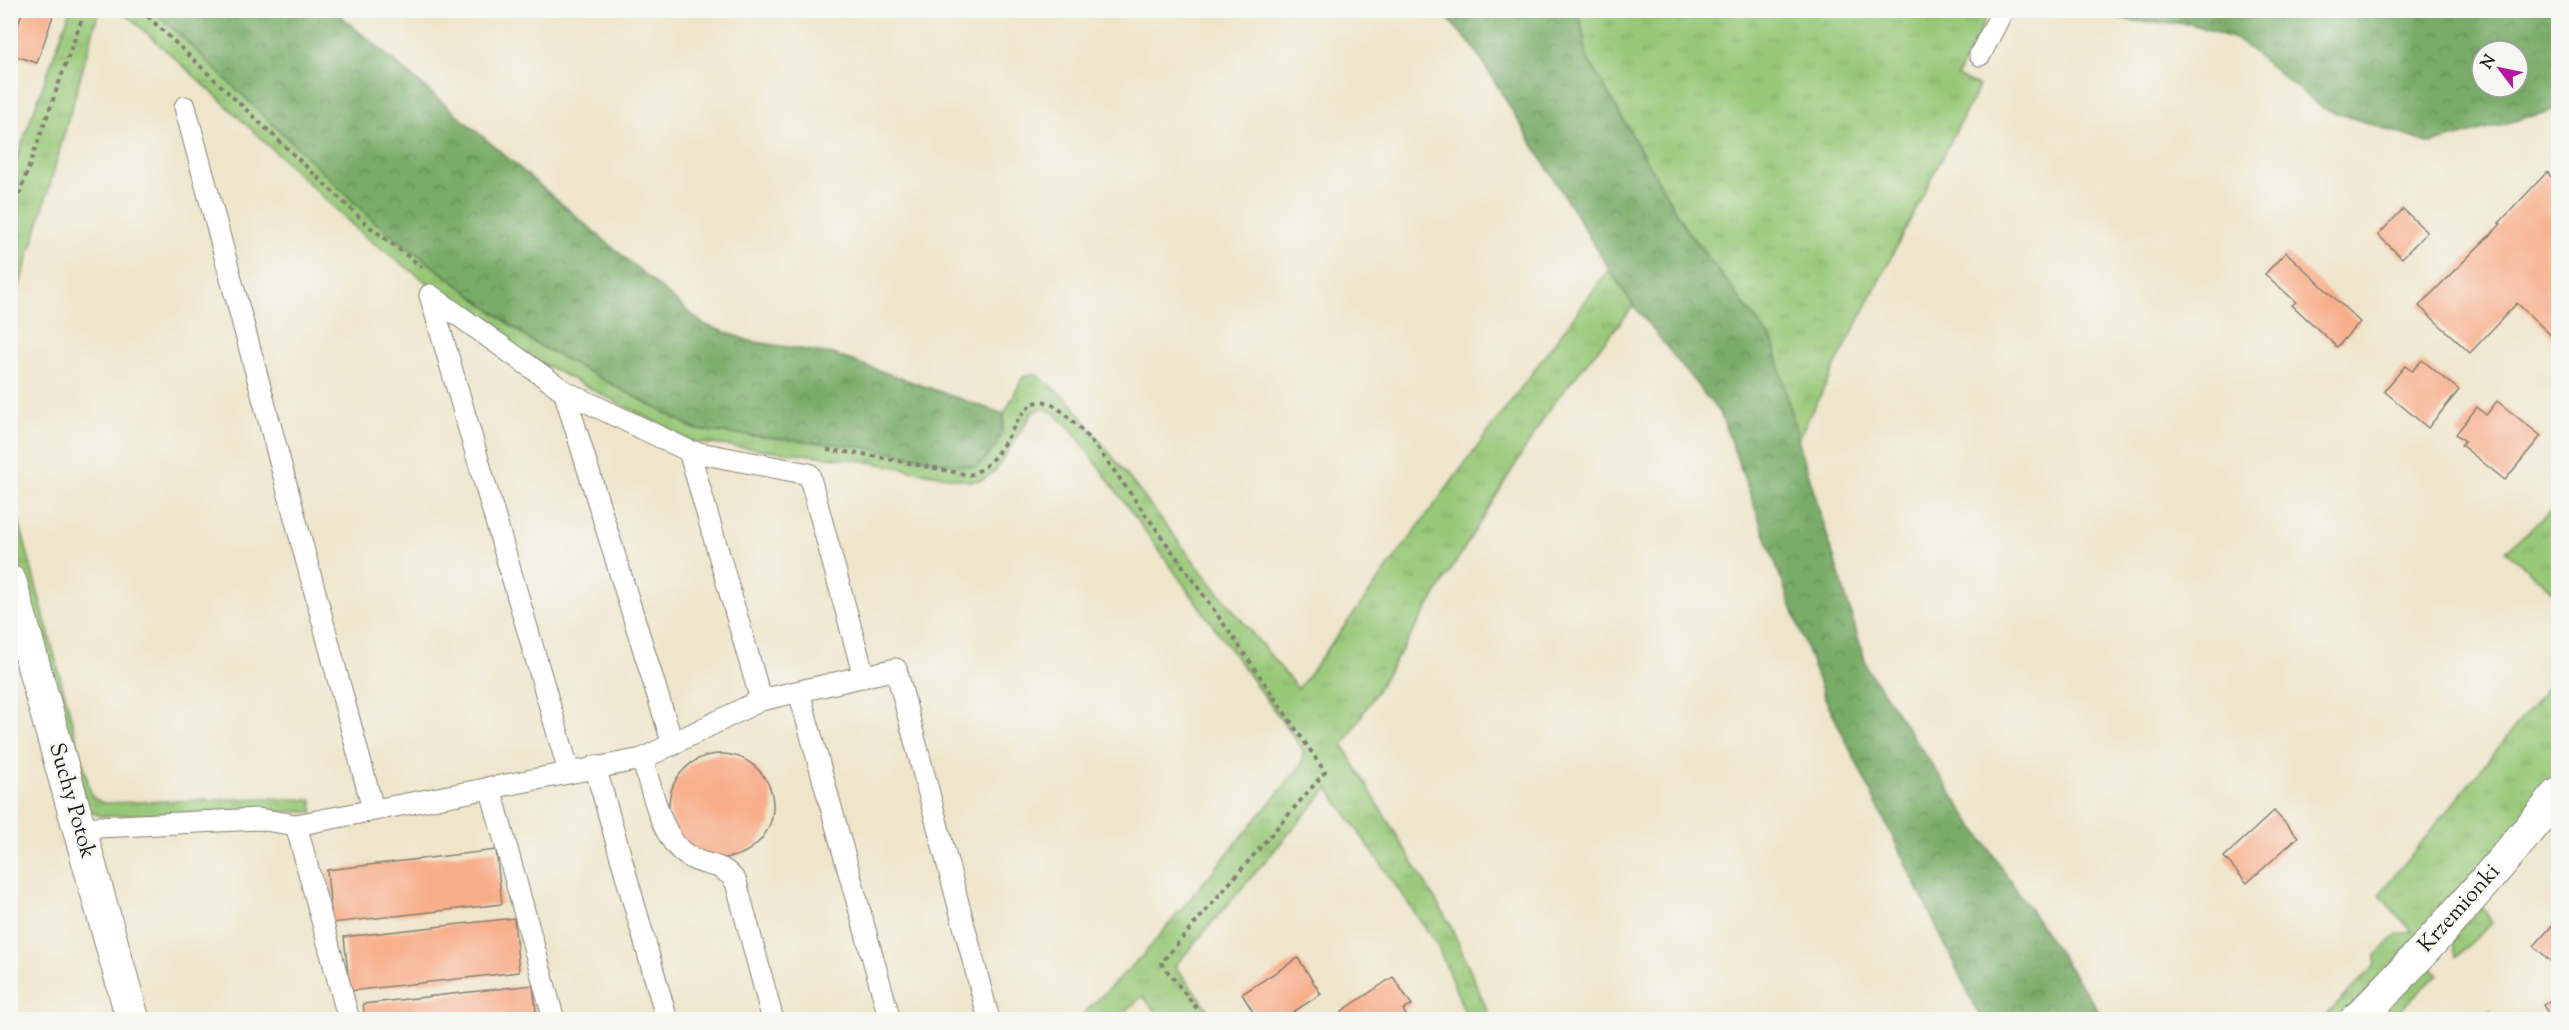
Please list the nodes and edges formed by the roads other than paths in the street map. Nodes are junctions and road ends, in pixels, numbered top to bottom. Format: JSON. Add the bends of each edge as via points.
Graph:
{"nodes":[{"id":1,"x":2003,"y":10,"type":"edge"},
{"id":2,"x":1980,"y":55,"type":"dead end"},
{"id":3,"x":185,"y":107,"type":"dead end"},
{"id":4,"x":564,"y":391,"type":"junction"},
{"id":5,"x":688,"y":451,"type":"junction"},
{"id":6,"x":10,"y":582,"type":"edge"},
{"id":7,"x":864,"y":677,"type":"junction"},
{"id":8,"x":799,"y":692,"type":"junction"},
{"id":9,"x":761,"y":700,"type":"junction"},
{"id":10,"x":673,"y":746,"type":"junction"},
{"id":11,"x":642,"y":759,"type":"junction"},
{"id":12,"x":595,"y":766,"type":"junction"},
{"id":13,"x":568,"y":772,"type":"junction"},
{"id":14,"x":490,"y":787,"type":"junction"},
{"id":15,"x":2559,"y":795,"type":"edge"},
{"id":16,"x":373,"y":809,"type":"junction"},
{"id":17,"x":296,"y":825,"type":"junction"},
{"id":18,"x":79,"y":828,"type":"junction"},
{"id":19,"x":133,"y":1020,"type":"edge"},
{"id":20,"x":349,"y":1020,"type":"edge"},
{"id":21,"x":554,"y":1020,"type":"edge"},
{"id":22,"x":667,"y":1020,"type":"edge"},
{"id":23,"x":772,"y":1020,"type":"edge"},
{"id":24,"x":890,"y":1020,"type":"edge"},
{"id":25,"x":989,"y":1020,"type":"edge"},
{"id":26,"x":2357,"y":1020,"type":"edge"}],
"edges":[{"from":1,"to":2,"type":"lane"},
{"from":3,"to":16,"type":"lane"},
{"from":4,"to":5,"type":"lane"},
{"from":4,"to":10,"type":"lane"},
{"from":4,"to":13,"type":"lane","via":[[430,295]]},
{"from":5,"to":7,"type":"lane","via":[[809,474]]},
{"from":5,"to":9,"type":"lane"},
{"from":6,"to":18,"type":"street","name":"Suchy Potok"},
{"from":7,"to":8,"type":"lane"},
{"from":7,"to":25,"type":"lane","via":[[896,669]]},
{"from":8,"to":9,"type":"lane"},
{"from":8,"to":24,"type":"lane"},
{"from":9,"to":10,"type":"lane"},
{"from":10,"to":11,"type":"lane"},
{"from":11,"to":12,"type":"lane"},
{"from":11,"to":23,"type":"lane","via":[[670,838],[686,855],[724,867],[736,882]]},
{"from":12,"to":13,"type":"lane"},
{"from":12,"to":22,"type":"lane"},
{"from":13,"to":14,"type":"lane"},
{"from":14,"to":16,"type":"lane"},
{"from":14,"to":21,"type":"lane"},
{"from":15,"to":26,"type":"street","name":"Krzemionki","via":[[2484,884]]},
{"from":16,"to":17,"type":"lane"},
{"from":17,"to":18,"type":"lane","via":[[258,819]]},
{"from":17,"to":20,"type":"lane"},
{"from":18,"to":19,"type":"street","name":"Suchy Potok"}]}
